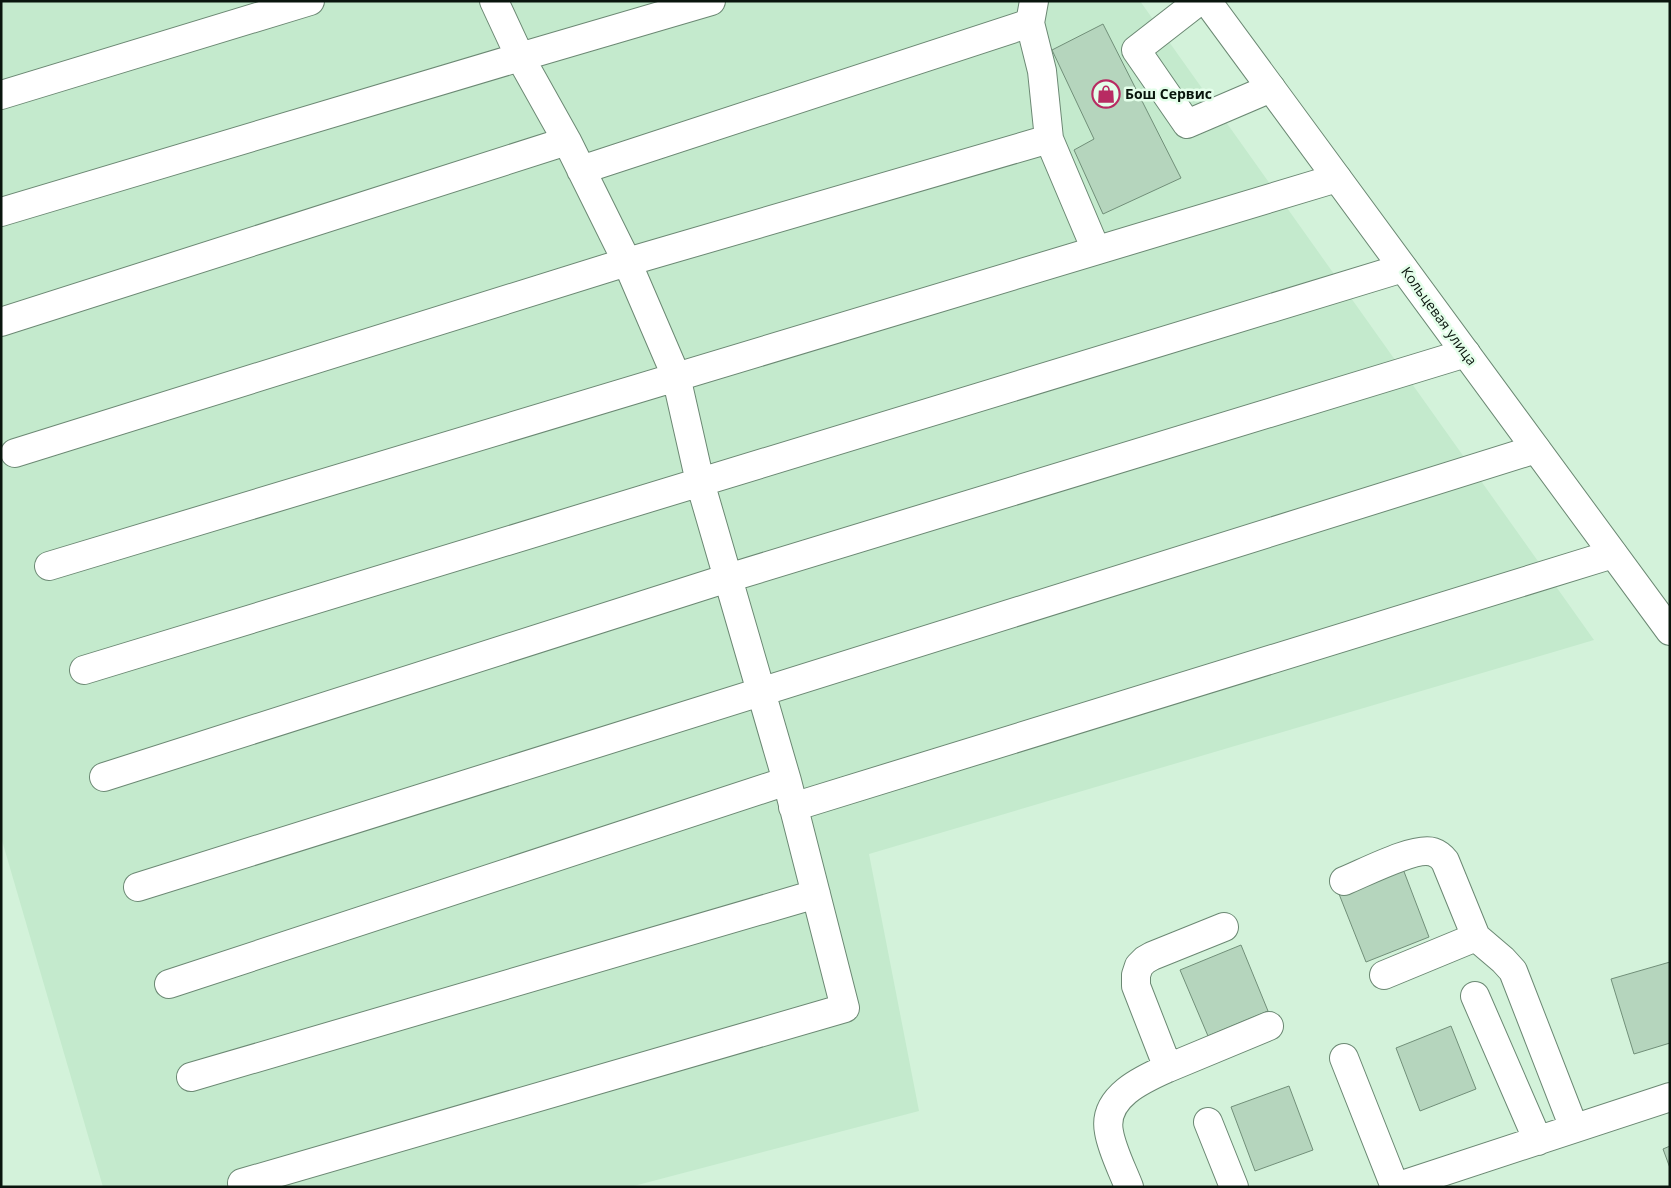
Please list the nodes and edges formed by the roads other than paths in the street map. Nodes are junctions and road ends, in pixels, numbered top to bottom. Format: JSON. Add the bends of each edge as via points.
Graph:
{"nodes":[{"id":1,"x":310,"y":1,"type":"edge"},
{"id":2,"x":494,"y":1,"type":"edge"},
{"id":3,"x":711,"y":1,"type":"edge"},
{"id":4,"x":1199,"y":1,"type":"edge"},
{"id":5,"x":1207,"y":1,"type":"edge"},
{"id":6,"x":1032,"y":12,"type":"edge"},
{"id":7,"x":520,"y":57,"type":"junction"},
{"id":8,"x":1271,"y":88,"type":"junction"},
{"id":9,"x":1,"y":96,"type":"edge"},
{"id":10,"x":1049,"y":140,"type":"junction"},
{"id":11,"x":567,"y":141,"type":"junction"},
{"id":12,"x":581,"y":170,"type":"junction"},
{"id":13,"x":1337,"y":178,"type":"junction"},
{"id":14,"x":1,"y":212,"type":"edge"},
{"id":15,"x":1096,"y":250,"type":"junction"},
{"id":16,"x":627,"y":262,"type":"junction"},
{"id":17,"x":1403,"y":268,"type":"junction"},
{"id":18,"x":1,"y":322,"type":"edge"},
{"id":19,"x":1466,"y":353,"type":"junction"},
{"id":20,"x":676,"y":376,"type":"junction"},
{"id":21,"x":1536,"y":449,"type":"junction"},
{"id":22,"x":15,"y":453,"type":"dead end"},
{"id":23,"x":700,"y":482,"type":"junction"},
{"id":24,"x":1613,"y":554,"type":"junction"},
{"id":25,"x":49,"y":566,"type":"dead end"},
{"id":26,"x":728,"y":578,"type":"junction"},
{"id":27,"x":1670,"y":631,"type":"edge"},
{"id":28,"x":84,"y":670,"type":"dead end"},
{"id":29,"x":760,"y":691,"type":"junction"},
{"id":30,"x":104,"y":777,"type":"dead end"},
{"id":31,"x":787,"y":781,"type":"junction"},
{"id":32,"x":794,"y":807,"type":"junction"},
{"id":33,"x":1344,"y":881,"type":"dead end"},
{"id":34,"x":138,"y":887,"type":"dead end"},
{"id":35,"x":816,"y":894,"type":"junction"},
{"id":36,"x":1224,"y":927,"type":"dead end"},
{"id":37,"x":1476,"y":937,"type":"junction"},
{"id":38,"x":1384,"y":975,"type":"dead end"},
{"id":39,"x":169,"y":984,"type":"dead end"},
{"id":40,"x":1475,"y":996,"type":"dead end"},
{"id":41,"x":1269,"y":1026,"type":"dead end"},
{"id":42,"x":1344,"y":1058,"type":"dead end"},
{"id":43,"x":1168,"y":1068,"type":"junction"},
{"id":44,"x":192,"y":1076,"type":"dead end"},
{"id":45,"x":1670,"y":1097,"type":"edge"},
{"id":46,"x":1208,"y":1122,"type":"dead end"},
{"id":47,"x":1574,"y":1128,"type":"junction"},
{"id":48,"x":1538,"y":1141,"type":"junction"},
{"id":49,"x":1461,"y":1177,"type":"edge"},
{"id":50,"x":242,"y":1183,"type":"dead end"},
{"id":51,"x":1129,"y":1187,"type":"edge"},
{"id":52,"x":1234,"y":1187,"type":"edge"},
{"id":53,"x":1396,"y":1187,"type":"edge"}],
"edges":[{"from":1,"to":9,"type":"main road"},
{"from":2,"to":7,"type":"main road"},
{"from":3,"to":7,"type":"main road"},
{"from":4,"to":8,"type":"main road","via":[[1136,50],[1187,124]]},
{"from":5,"to":8,"type":"main road","name":"Кольцевая улица"},
{"from":6,"to":10,"type":"main road"},
{"from":6,"to":12,"type":"main road"},
{"from":7,"to":11,"type":"main road"},
{"from":7,"to":14,"type":"main road"},
{"from":8,"to":13,"type":"main road","name":"Кольцевая улица"},
{"from":10,"to":15,"type":"main road"},
{"from":10,"to":16,"type":"main road"},
{"from":11,"to":12,"type":"main road"},
{"from":11,"to":18,"type":"main road"},
{"from":12,"to":16,"type":"main road"},
{"from":13,"to":15,"type":"main road"},
{"from":13,"to":17,"type":"main road","name":"Кольцевая улица"},
{"from":15,"to":20,"type":"main road"},
{"from":16,"to":20,"type":"main road"},
{"from":16,"to":22,"type":"main road"},
{"from":17,"to":19,"type":"main road","name":"Кольцевая улица"},
{"from":17,"to":23,"type":"main road"},
{"from":19,"to":21,"type":"main road","name":"Кольцевая улица"},
{"from":19,"to":26,"type":"main road"},
{"from":20,"to":23,"type":"main road"},
{"from":20,"to":25,"type":"main road"},
{"from":21,"to":24,"type":"main road","name":"Кольцевая улица"},
{"from":21,"to":29,"type":"main road"},
{"from":23,"to":26,"type":"main road"},
{"from":23,"to":28,"type":"main road"},
{"from":24,"to":27,"type":"main road","name":"Кольцевая улица"},
{"from":24,"to":32,"type":"main road"},
{"from":26,"to":29,"type":"main road"},
{"from":26,"to":30,"type":"main road"},
{"from":29,"to":31,"type":"main road"},
{"from":29,"to":34,"type":"main road"},
{"from":31,"to":32,"type":"main road"},
{"from":31,"to":39,"type":"main road"},
{"from":32,"to":35,"type":"main road"},
{"from":33,"to":37,"type":"main road","via":[[1415,852],[1433,852],[1445,862]]},
{"from":35,"to":44,"type":"main road"},
{"from":35,"to":50,"type":"main road","via":[[845,1008]]},
{"from":36,"to":43,"type":"main road","via":[[1152,956],[1145,960],[1136,975],[1136,986]]},
{"from":37,"to":38,"type":"main road"},
{"from":37,"to":47,"type":"main road","via":[[1513,971]]},
{"from":40,"to":48,"type":"main road"},
{"from":41,"to":43,"type":"main road"},
{"from":42,"to":53,"type":"main road"},
{"from":43,"to":51,"type":"main road","via":[[1130,1088],[1116,1102],[1110,1114],[1109,1132]]},
{"from":45,"to":47,"type":"main road"},
{"from":46,"to":52,"type":"main road"},
{"from":47,"to":48,"type":"main road"},
{"from":48,"to":49,"type":"main road"},
{"from":49,"to":53,"type":"main road"}]}
